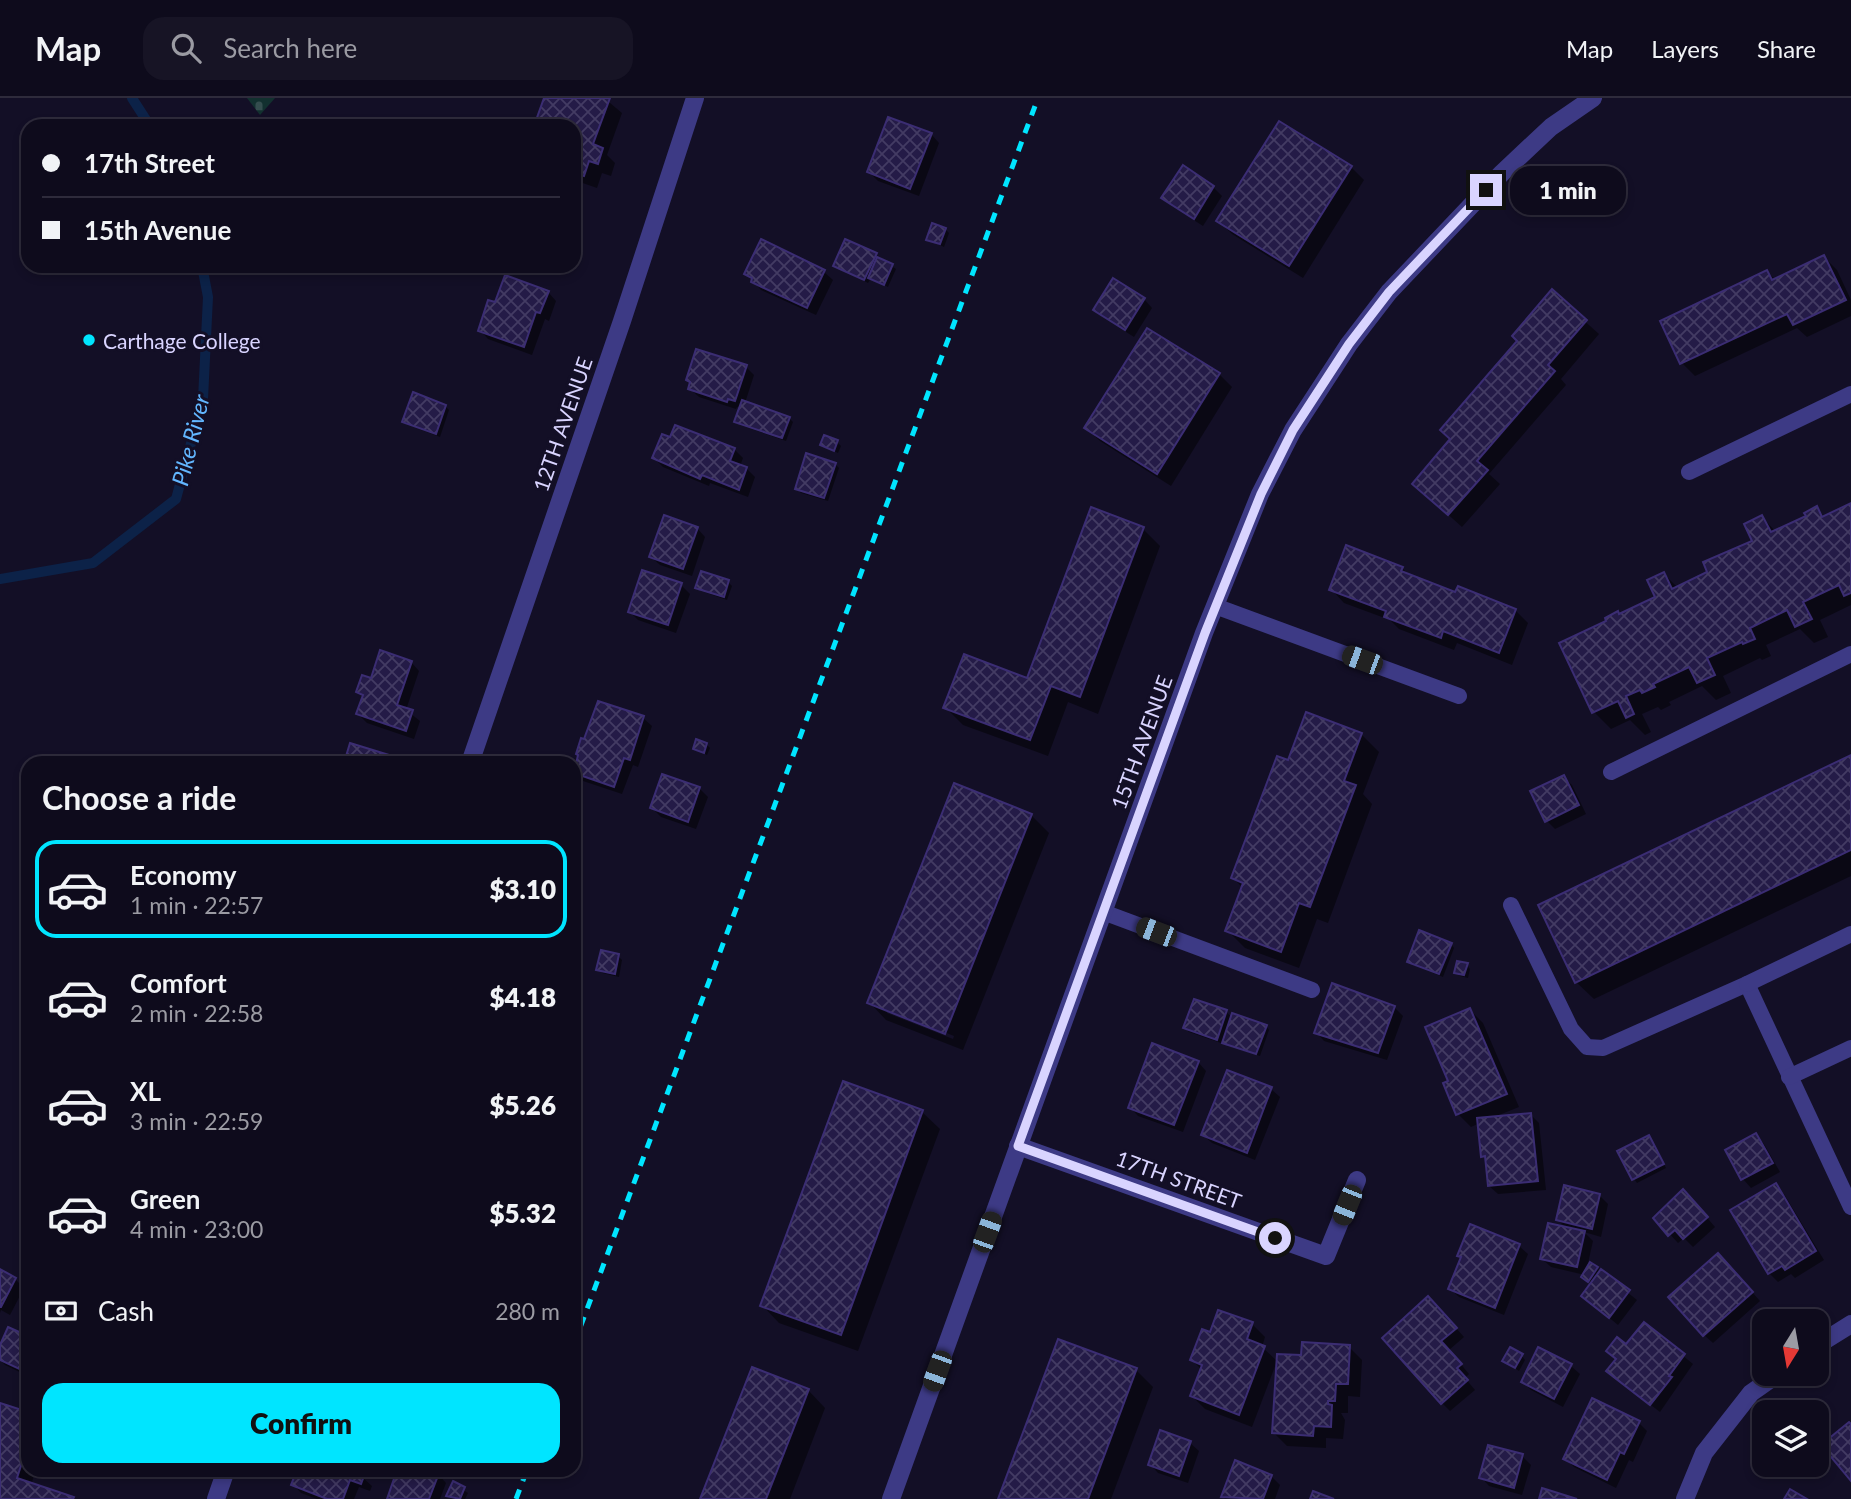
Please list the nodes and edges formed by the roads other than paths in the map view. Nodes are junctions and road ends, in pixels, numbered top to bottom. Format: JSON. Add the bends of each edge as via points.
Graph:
{"nodes":[{"id":1,"x":695,"y":98,"type":"edge"},
{"id":2,"x":1593,"y":98,"type":"edge"},
{"id":3,"x":1851,"y":394,"type":"edge"},
{"id":4,"x":1689,"y":472,"type":"dead end"},
{"id":5,"x":1216,"y":606,"type":"junction"},
{"id":6,"x":1851,"y":654,"type":"edge"},
{"id":7,"x":1459,"y":696,"type":"dead end"},
{"id":8,"x":472,"y":756,"type":"edge"},
{"id":9,"x":1611,"y":772,"type":"dead end"},
{"id":10,"x":1511,"y":905,"type":"dead end"},
{"id":11,"x":1103,"y":912,"type":"junction"},
{"id":12,"x":1851,"y":934,"type":"edge"},
{"id":13,"x":1747,"y":984,"type":"junction"},
{"id":14,"x":1312,"y":990,"type":"dead end"},
{"id":15,"x":1851,"y":1048,"type":"edge"},
{"id":16,"x":1789,"y":1077,"type":"junction"},
{"id":17,"x":1018,"y":1146,"type":"junction"},
{"id":18,"x":1357,"y":1180,"type":"dead end"},
{"id":19,"x":1851,"y":1207,"type":"edge"},
{"id":20,"x":1851,"y":1324,"type":"edge"},
{"id":21,"x":1829,"y":1338,"type":"edge"},
{"id":22,"x":1761,"y":1386,"type":"edge"},
{"id":23,"x":224,"y":1477,"type":"edge"},
{"id":24,"x":216,"y":1499,"type":"edge"},
{"id":25,"x":891,"y":1499,"type":"edge"},
{"id":26,"x":1685,"y":1499,"type":"edge"}],
"edges":[{"from":1,"to":8,"type":"street","name":"12TH AVENUE"},
{"from":2,"to":5,"type":"street","name":"15TH AVENUE","via":[[1550,127],[1502,173],[1389,292],[1349,344],[1271,472]]},
{"from":3,"to":4,"type":"lane"},
{"from":5,"to":7,"type":"lane"},
{"from":5,"to":11,"type":"street","name":"15TH AVENUE"},
{"from":6,"to":9,"type":"lane"},
{"from":10,"to":13,"type":"lane","via":[[1571,1029],[1587,1047],[1603,1048]]},
{"from":11,"to":14,"type":"lane"},
{"from":11,"to":17,"type":"street","name":"15TH AVENUE"},
{"from":12,"to":13,"type":"lane"},
{"from":13,"to":16,"type":"lane"},
{"from":15,"to":16,"type":"lane"},
{"from":16,"to":19,"type":"lane"},
{"from":17,"to":18,"type":"street","name":"17TH STREET","via":[[1326,1256]]},
{"from":17,"to":25,"type":"street","name":"15TH AVENUE"},
{"from":20,"to":21,"type":"street"},
{"from":22,"to":26,"type":"street","via":[[1704,1453]]},
{"from":23,"to":24,"type":"street"}]}
